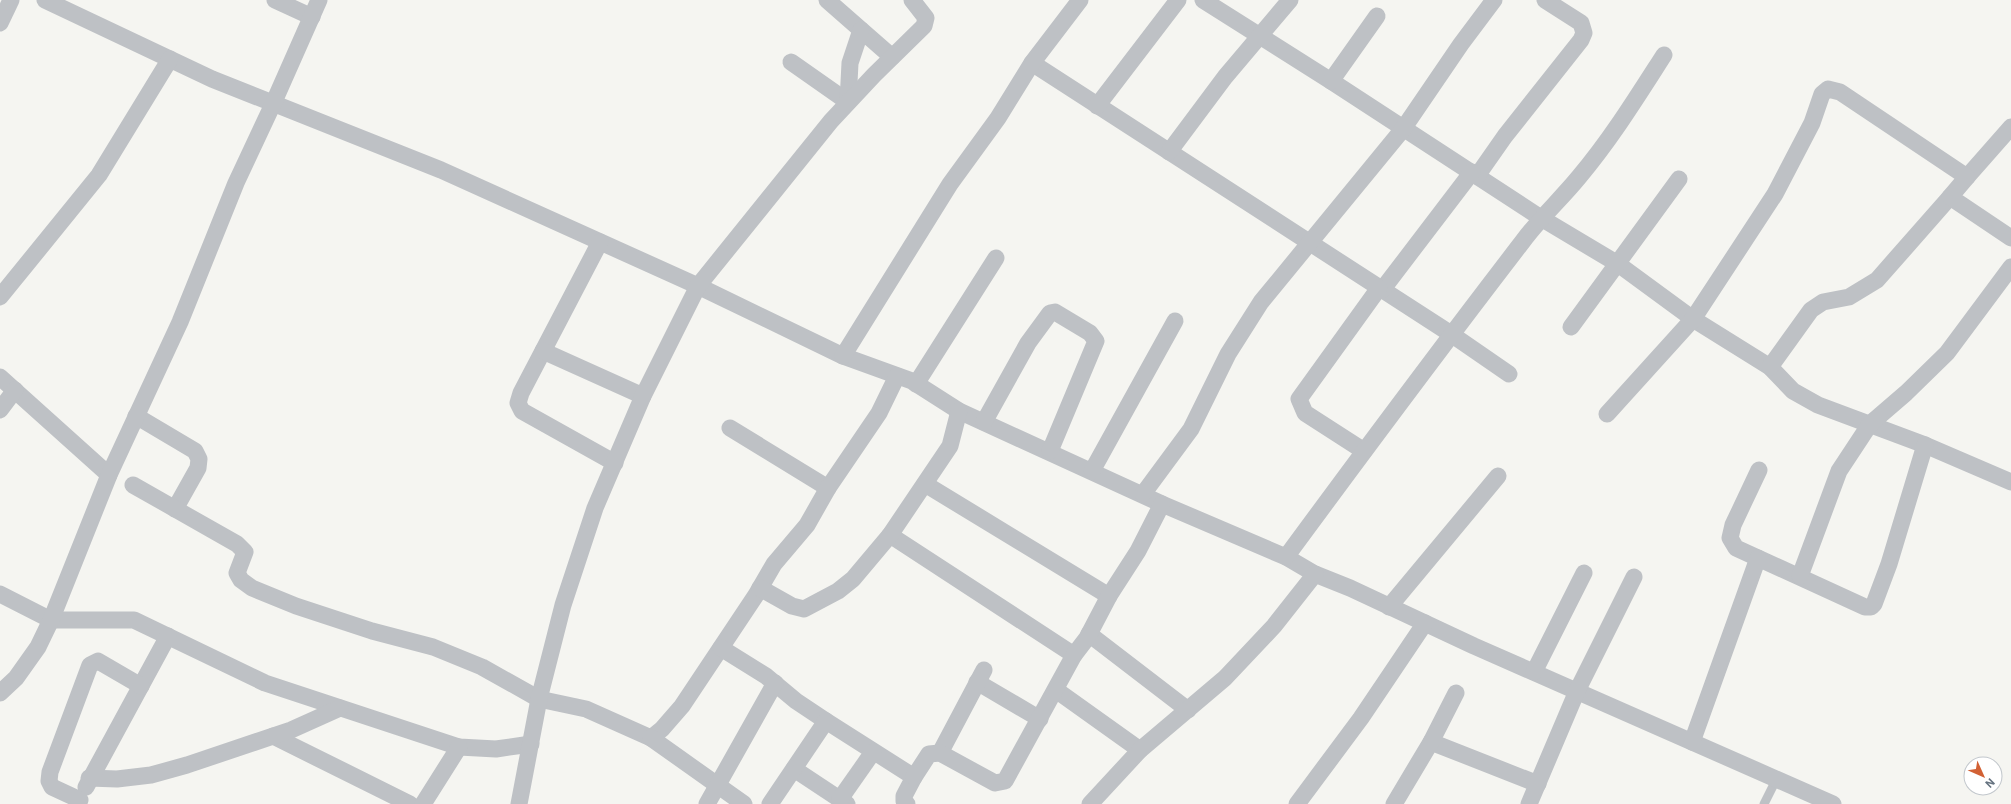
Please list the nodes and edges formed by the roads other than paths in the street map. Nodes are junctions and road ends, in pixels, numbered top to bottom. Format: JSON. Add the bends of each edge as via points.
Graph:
{"nodes":[{"id":1,"x":12,"y":0,"type":"edge"},
{"id":2,"x":45,"y":0,"type":"edge"},
{"id":3,"x":276,"y":0,"type":"edge"},
{"id":4,"x":319,"y":0,"type":"edge"},
{"id":5,"x":827,"y":0,"type":"edge"},
{"id":6,"x":912,"y":0,"type":"edge"},
{"id":7,"x":1080,"y":0,"type":"edge"},
{"id":8,"x":1178,"y":0,"type":"edge"},
{"id":9,"x":1203,"y":0,"type":"edge"},
{"id":10,"x":1290,"y":0,"type":"edge"},
{"id":11,"x":1494,"y":0,"type":"edge"},
{"id":12,"x":1545,"y":0,"type":"edge"},
{"id":13,"x":1377,"y":16,"type":"dead end"},
{"id":14,"x":312,"y":17,"type":"junction"},
{"id":15,"x":0,"y":23,"type":"edge"},
{"id":16,"x":861,"y":30,"type":"junction"},
{"id":17,"x":1258,"y":36,"type":"junction"},
{"id":18,"x":1664,"y":55,"type":"dead end"},
{"id":19,"x":892,"y":57,"type":"junction"},
{"id":20,"x":170,"y":59,"type":"junction"},
{"id":21,"x":790,"y":62,"type":"dead end"},
{"id":22,"x":1032,"y":63,"type":"junction"},
{"id":23,"x":1331,"y":81,"type":"junction"},
{"id":24,"x":848,"y":102,"type":"junction"},
{"id":25,"x":274,"y":104,"type":"junction"},
{"id":26,"x":1097,"y":106,"type":"junction"},
{"id":27,"x":2011,"y":126,"type":"edge"},
{"id":28,"x":1403,"y":129,"type":"junction"},
{"id":29,"x":1169,"y":152,"type":"junction"},
{"id":30,"x":1474,"y":174,"type":"junction"},
{"id":31,"x":1967,"y":177,"type":"junction"},
{"id":32,"x":1679,"y":179,"type":"dead end"},
{"id":33,"x":1950,"y":197,"type":"junction"},
{"id":34,"x":1541,"y":218,"type":"junction"},
{"id":35,"x":2011,"y":238,"type":"edge"},
{"id":36,"x":600,"y":242,"type":"junction"},
{"id":37,"x":1308,"y":243,"type":"junction"},
{"id":38,"x":996,"y":258,"type":"dead end"},
{"id":39,"x":1618,"y":264,"type":"junction"},
{"id":40,"x":2011,"y":267,"type":"edge"},
{"id":41,"x":698,"y":286,"type":"junction"},
{"id":42,"x":1381,"y":289,"type":"junction"},
{"id":43,"x":0,"y":297,"type":"edge"},
{"id":44,"x":1693,"y":319,"type":"junction"},
{"id":45,"x":1174,"y":321,"type":"dead end"},
{"id":46,"x":1571,"y":327,"type":"dead end"},
{"id":47,"x":1451,"y":334,"type":"junction"},
{"id":48,"x":543,"y":351,"type":"junction"},
{"id":49,"x":843,"y":356,"type":"junction"},
{"id":50,"x":1770,"y":367,"type":"junction"},
{"id":51,"x":1509,"y":374,"type":"dead end"},
{"id":52,"x":897,"y":376,"type":"junction"},
{"id":53,"x":0,"y":377,"type":"edge"},
{"id":54,"x":916,"y":384,"type":"junction"},
{"id":55,"x":15,"y":390,"type":"junction"},
{"id":56,"x":643,"y":396,"type":"junction"},
{"id":57,"x":0,"y":410,"type":"edge"},
{"id":58,"x":959,"y":411,"type":"junction"},
{"id":59,"x":1607,"y":414,"type":"dead end"},
{"id":60,"x":136,"y":416,"type":"junction"},
{"id":61,"x":984,"y":422,"type":"junction"},
{"id":62,"x":1870,"y":424,"type":"junction"},
{"id":63,"x":730,"y":428,"type":"dead end"},
{"id":64,"x":1925,"y":445,"type":"junction"},
{"id":65,"x":1050,"y":451,"type":"junction"},
{"id":66,"x":1364,"y":451,"type":"junction"},
{"id":67,"x":615,"y":463,"type":"junction"},
{"id":68,"x":1759,"y":470,"type":"dead end"},
{"id":69,"x":1092,"y":471,"type":"junction"},
{"id":70,"x":109,"y":475,"type":"junction"},
{"id":71,"x":1498,"y":476,"type":"dead end"},
{"id":72,"x":2011,"y":482,"type":"edge"},
{"id":73,"x":925,"y":484,"type":"junction"},
{"id":74,"x":133,"y":485,"type":"dead end"},
{"id":75,"x":828,"y":488,"type":"junction"},
{"id":76,"x":1143,"y":494,"type":"junction"},
{"id":77,"x":1162,"y":504,"type":"junction"},
{"id":78,"x":174,"y":509,"type":"junction"},
{"id":79,"x":890,"y":535,"type":"junction"},
{"id":80,"x":1286,"y":557,"type":"junction"},
{"id":81,"x":1758,"y":558,"type":"junction"},
{"id":82,"x":1584,"y":573,"type":"dead end"},
{"id":83,"x":1315,"y":574,"type":"junction"},
{"id":84,"x":1800,"y":576,"type":"junction"},
{"id":85,"x":1634,"y":577,"type":"dead end"},
{"id":86,"x":760,"y":588,"type":"junction"},
{"id":87,"x":0,"y":594,"type":"edge"},
{"id":88,"x":1109,"y":596,"type":"junction"},
{"id":89,"x":1389,"y":608,"type":"junction"},
{"id":90,"x":51,"y":620,"type":"junction"},
{"id":91,"x":1425,"y":623,"type":"junction"},
{"id":92,"x":1089,"y":634,"type":"junction"},
{"id":93,"x":168,"y":636,"type":"junction"},
{"id":94,"x":721,"y":648,"type":"junction"},
{"id":95,"x":1074,"y":655,"type":"junction"},
{"id":96,"x":1534,"y":672,"type":"junction"},
{"id":97,"x":775,"y":683,"type":"junction"},
{"id":98,"x":141,"y":686,"type":"junction"},
{"id":99,"x":1056,"y":690,"type":"junction"},
{"id":100,"x":1577,"y":691,"type":"junction"},
{"id":101,"x":0,"y":693,"type":"edge"},
{"id":102,"x":1456,"y":693,"type":"dead end"},
{"id":103,"x":539,"y":699,"type":"junction"},
{"id":104,"x":340,"y":708,"type":"junction"},
{"id":105,"x":1188,"y":710,"type":"junction"},
{"id":106,"x":1040,"y":719,"type":"junction"},
{"id":107,"x":826,"y":721,"type":"junction"},
{"id":108,"x":273,"y":736,"type":"junction"},
{"id":109,"x":651,"y":738,"type":"junction"},
{"id":110,"x":1430,"y":742,"type":"junction"},
{"id":111,"x":1692,"y":742,"type":"junction"},
{"id":112,"x":531,"y":744,"type":"junction"},
{"id":113,"x":459,"y":747,"type":"junction"},
{"id":114,"x":1140,"y":750,"type":"junction"},
{"id":115,"x":873,"y":752,"type":"junction"},
{"id":116,"x":940,"y":753,"type":"junction"},
{"id":117,"x":794,"y":769,"type":"junction"},
{"id":118,"x":914,"y":777,"type":"junction"},
{"id":119,"x":89,"y":778,"type":"junction"},
{"id":120,"x":1776,"y":780,"type":"junction"},
{"id":121,"x":1538,"y":784,"type":"junction"},
{"id":122,"x":718,"y":786,"type":"junction"},
{"id":123,"x":80,"y":802,"type":"edge"},
{"id":124,"x":844,"y":802,"type":"edge"},
{"id":125,"x":904,"y":803,"type":"edge"},
{"id":126,"x":410,"y":804,"type":"edge"},
{"id":127,"x":423,"y":804,"type":"edge"},
{"id":128,"x":519,"y":804,"type":"edge"},
{"id":129,"x":707,"y":804,"type":"edge"},
{"id":130,"x":744,"y":804,"type":"edge"},
{"id":131,"x":770,"y":804,"type":"edge"},
{"id":132,"x":1090,"y":804,"type":"edge"},
{"id":133,"x":1297,"y":804,"type":"edge"},
{"id":134,"x":1394,"y":804,"type":"edge"},
{"id":135,"x":1529,"y":804,"type":"edge"},
{"id":136,"x":1764,"y":804,"type":"edge"},
{"id":137,"x":1833,"y":804,"type":"edge"}],
"edges":[{"from":1,"to":15,"type":"street"},
{"from":2,"to":20,"type":"street"},
{"from":3,"to":14,"type":"street"},
{"from":4,"to":14,"type":"street"},
{"from":5,"to":16,"type":"street"},
{"from":6,"to":19,"type":"street","via":[[926,18],[924,26]]},
{"from":7,"to":22,"type":"street"},
{"from":8,"to":26,"type":"street"},
{"from":9,"to":17,"type":"street"},
{"from":10,"to":17,"type":"street"},
{"from":11,"to":28,"type":"street"},
{"from":12,"to":30,"type":"street","via":[[1581,23],[1584,33]]},
{"from":13,"to":23,"type":"street"},
{"from":14,"to":25,"type":"street"},
{"from":16,"to":19,"type":"street"},
{"from":16,"to":24,"type":"street","via":[[850,63]]},
{"from":17,"to":23,"type":"street"},
{"from":17,"to":29,"type":"street"},
{"from":18,"to":34,"type":"street","via":[[1604,144],[1579,177]]},
{"from":19,"to":24,"type":"street"},
{"from":20,"to":25,"type":"street"},
{"from":20,"to":43,"type":"street","via":[[99,175]]},
{"from":21,"to":24,"type":"street"},
{"from":22,"to":26,"type":"street"},
{"from":22,"to":49,"type":"street","via":[[998,118],[950,184]]},
{"from":23,"to":28,"type":"street"},
{"from":24,"to":41,"type":"street"},
{"from":25,"to":36,"type":"street","via":[[440,170]]},
{"from":25,"to":60,"type":"street","via":[[236,183],[180,322]]},
{"from":26,"to":29,"type":"street"},
{"from":27,"to":31,"type":"street"},
{"from":28,"to":30,"type":"street"},
{"from":28,"to":37,"type":"street"},
{"from":29,"to":37,"type":"street"},
{"from":30,"to":34,"type":"street"},
{"from":30,"to":42,"type":"street"},
{"from":31,"to":33,"type":"street"},
{"from":31,"to":44,"type":"street","via":[[1840,92],[1828,89],[1822,94],[1812,123],[1775,194]]},
{"from":32,"to":39,"type":"street"},
{"from":33,"to":35,"type":"street"},
{"from":33,"to":50,"type":"street","via":[[1877,280],[1849,297],[1823,302],[1811,310]]},
{"from":34,"to":39,"type":"street"},
{"from":34,"to":47,"type":"street"},
{"from":36,"to":41,"type":"street"},
{"from":36,"to":48,"type":"street"},
{"from":37,"to":42,"type":"street"},
{"from":37,"to":76,"type":"street","via":[[1261,302],[1228,354],[1191,429]]},
{"from":38,"to":54,"type":"street"},
{"from":39,"to":44,"type":"street"},
{"from":39,"to":46,"type":"street"},
{"from":40,"to":62,"type":"street","via":[[1947,353]]},
{"from":41,"to":49,"type":"street"},
{"from":41,"to":56,"type":"street"},
{"from":42,"to":47,"type":"street"},
{"from":42,"to":66,"type":"street","via":[[1299,399],[1305,413]]},
{"from":44,"to":50,"type":"street"},
{"from":44,"to":59,"type":"street"},
{"from":45,"to":69,"type":"street"},
{"from":47,"to":51,"type":"street"},
{"from":47,"to":66,"type":"street"},
{"from":48,"to":56,"type":"street"},
{"from":48,"to":67,"type":"street","via":[[521,393],[518,402],[522,411]]},
{"from":49,"to":52,"type":"street"},
{"from":50,"to":62,"type":"street","via":[[1793,391],[1818,405]]},
{"from":52,"to":54,"type":"street"},
{"from":52,"to":75,"type":"street","via":[[879,413]]},
{"from":53,"to":55,"type":"street"},
{"from":54,"to":58,"type":"street"},
{"from":55,"to":57,"type":"street"},
{"from":55,"to":70,"type":"street"},
{"from":56,"to":67,"type":"street"},
{"from":58,"to":61,"type":"street"},
{"from":58,"to":73,"type":"street","via":[[950,446]]},
{"from":60,"to":70,"type":"street"},
{"from":60,"to":78,"type":"street","via":[[195,451],[199,460],[198,468]]},
{"from":61,"to":65,"type":"street"},
{"from":61,"to":65,"type":"street","via":[[1028,343],[1050,313],[1055,312],[1090,333],[1096,341]]},
{"from":62,"to":64,"type":"street"},
{"from":62,"to":84,"type":"street","via":[[1839,471]]},
{"from":63,"to":75,"type":"street"},
{"from":64,"to":72,"type":"street"},
{"from":64,"to":84,"type":"street","via":[[1889,564],[1874,604],[1865,607]]},
{"from":65,"to":69,"type":"street"},
{"from":66,"to":80,"type":"street"},
{"from":67,"to":103,"type":"street","via":[[595,508],[563,605]]},
{"from":68,"to":81,"type":"street","via":[[1733,525],[1730,538],[1736,548]]},
{"from":69,"to":76,"type":"street"},
{"from":70,"to":90,"type":"street"},
{"from":71,"to":89,"type":"street"},
{"from":73,"to":79,"type":"street"},
{"from":73,"to":88,"type":"street"},
{"from":74,"to":78,"type":"street"},
{"from":75,"to":86,"type":"street","via":[[807,526],[774,564]]},
{"from":76,"to":77,"type":"street"},
{"from":77,"to":80,"type":"street"},
{"from":77,"to":88,"type":"street","via":[[1138,551]]},
{"from":78,"to":103,"type":"street","via":[[237,544],[245,552],[237,573],[241,580],[252,588],[326,616],[433,647],[482,667]]},
{"from":79,"to":86,"type":"street","via":[[853,579],[838,591],[804,609],[792,606]]},
{"from":79,"to":95,"type":"street"},
{"from":80,"to":83,"type":"street"},
{"from":81,"to":84,"type":"street"},
{"from":81,"to":111,"type":"street"},
{"from":82,"to":96,"type":"street"},
{"from":83,"to":89,"type":"street"},
{"from":83,"to":105,"type":"street","via":[[1274,626],[1226,678]]},
{"from":85,"to":100,"type":"street"},
{"from":86,"to":94,"type":"street"},
{"from":87,"to":90,"type":"street"},
{"from":88,"to":92,"type":"street"},
{"from":89,"to":91,"type":"street"},
{"from":90,"to":93,"type":"street","via":[[134,620]]},
{"from":90,"to":101,"type":"street","via":[[38,647],[16,678]]},
{"from":91,"to":96,"type":"street"},
{"from":91,"to":133,"type":"street","via":[[1361,718]]},
{"from":92,"to":95,"type":"street"},
{"from":92,"to":105,"type":"street"},
{"from":93,"to":98,"type":"street"},
{"from":93,"to":104,"type":"street","via":[[265,683]]},
{"from":94,"to":97,"type":"street"},
{"from":94,"to":109,"type":"street","via":[[682,706]]},
{"from":95,"to":99,"type":"street"},
{"from":96,"to":100,"type":"street"},
{"from":97,"to":107,"type":"street"},
{"from":97,"to":122,"type":"street"},
{"from":98,"to":119,"type":"street"},
{"from":98,"to":123,"type":"street","via":[[98,661],[90,665],[50,772],[49,781],[52,787]]},
{"from":99,"to":106,"type":"street"},
{"from":99,"to":114,"type":"street"},
{"from":100,"to":111,"type":"street"},
{"from":100,"to":121,"type":"street"},
{"from":102,"to":110,"type":"street"},
{"from":103,"to":109,"type":"street","via":[[586,708]]},
{"from":103,"to":112,"type":"street"},
{"from":104,"to":108,"type":"street"},
{"from":104,"to":113,"type":"street"},
{"from":105,"to":114,"type":"street"},
{"from":106,"to":116,"type":"street","via":[[1005,780],[1000,783],[995,783]]},
{"from":106,"to":116,"type":"street","via":[[981,676]]},
{"from":107,"to":115,"type":"street"},
{"from":107,"to":117,"type":"street"},
{"from":108,"to":119,"type":"street","via":[[151,775],[117,779]]},
{"from":108,"to":126,"type":"street"},
{"from":109,"to":122,"type":"street"},
{"from":110,"to":121,"type":"street"},
{"from":110,"to":134,"type":"street"},
{"from":111,"to":120,"type":"street"},
{"from":112,"to":113,"type":"street","via":[[496,749]]},
{"from":112,"to":128,"type":"street"},
{"from":113,"to":127,"type":"street"},
{"from":114,"to":132,"type":"street"},
{"from":115,"to":118,"type":"street"},
{"from":115,"to":124,"type":"street"},
{"from":116,"to":118,"type":"street","via":[[929,754]]},
{"from":117,"to":124,"type":"street"},
{"from":117,"to":131,"type":"street"},
{"from":118,"to":125,"type":"street","via":[[904,796]]},
{"from":119,"to":123,"type":"street"},
{"from":120,"to":136,"type":"lane"},
{"from":120,"to":137,"type":"street"},
{"from":121,"to":135,"type":"street"},
{"from":122,"to":129,"type":"street"},
{"from":122,"to":130,"type":"street"}]}
